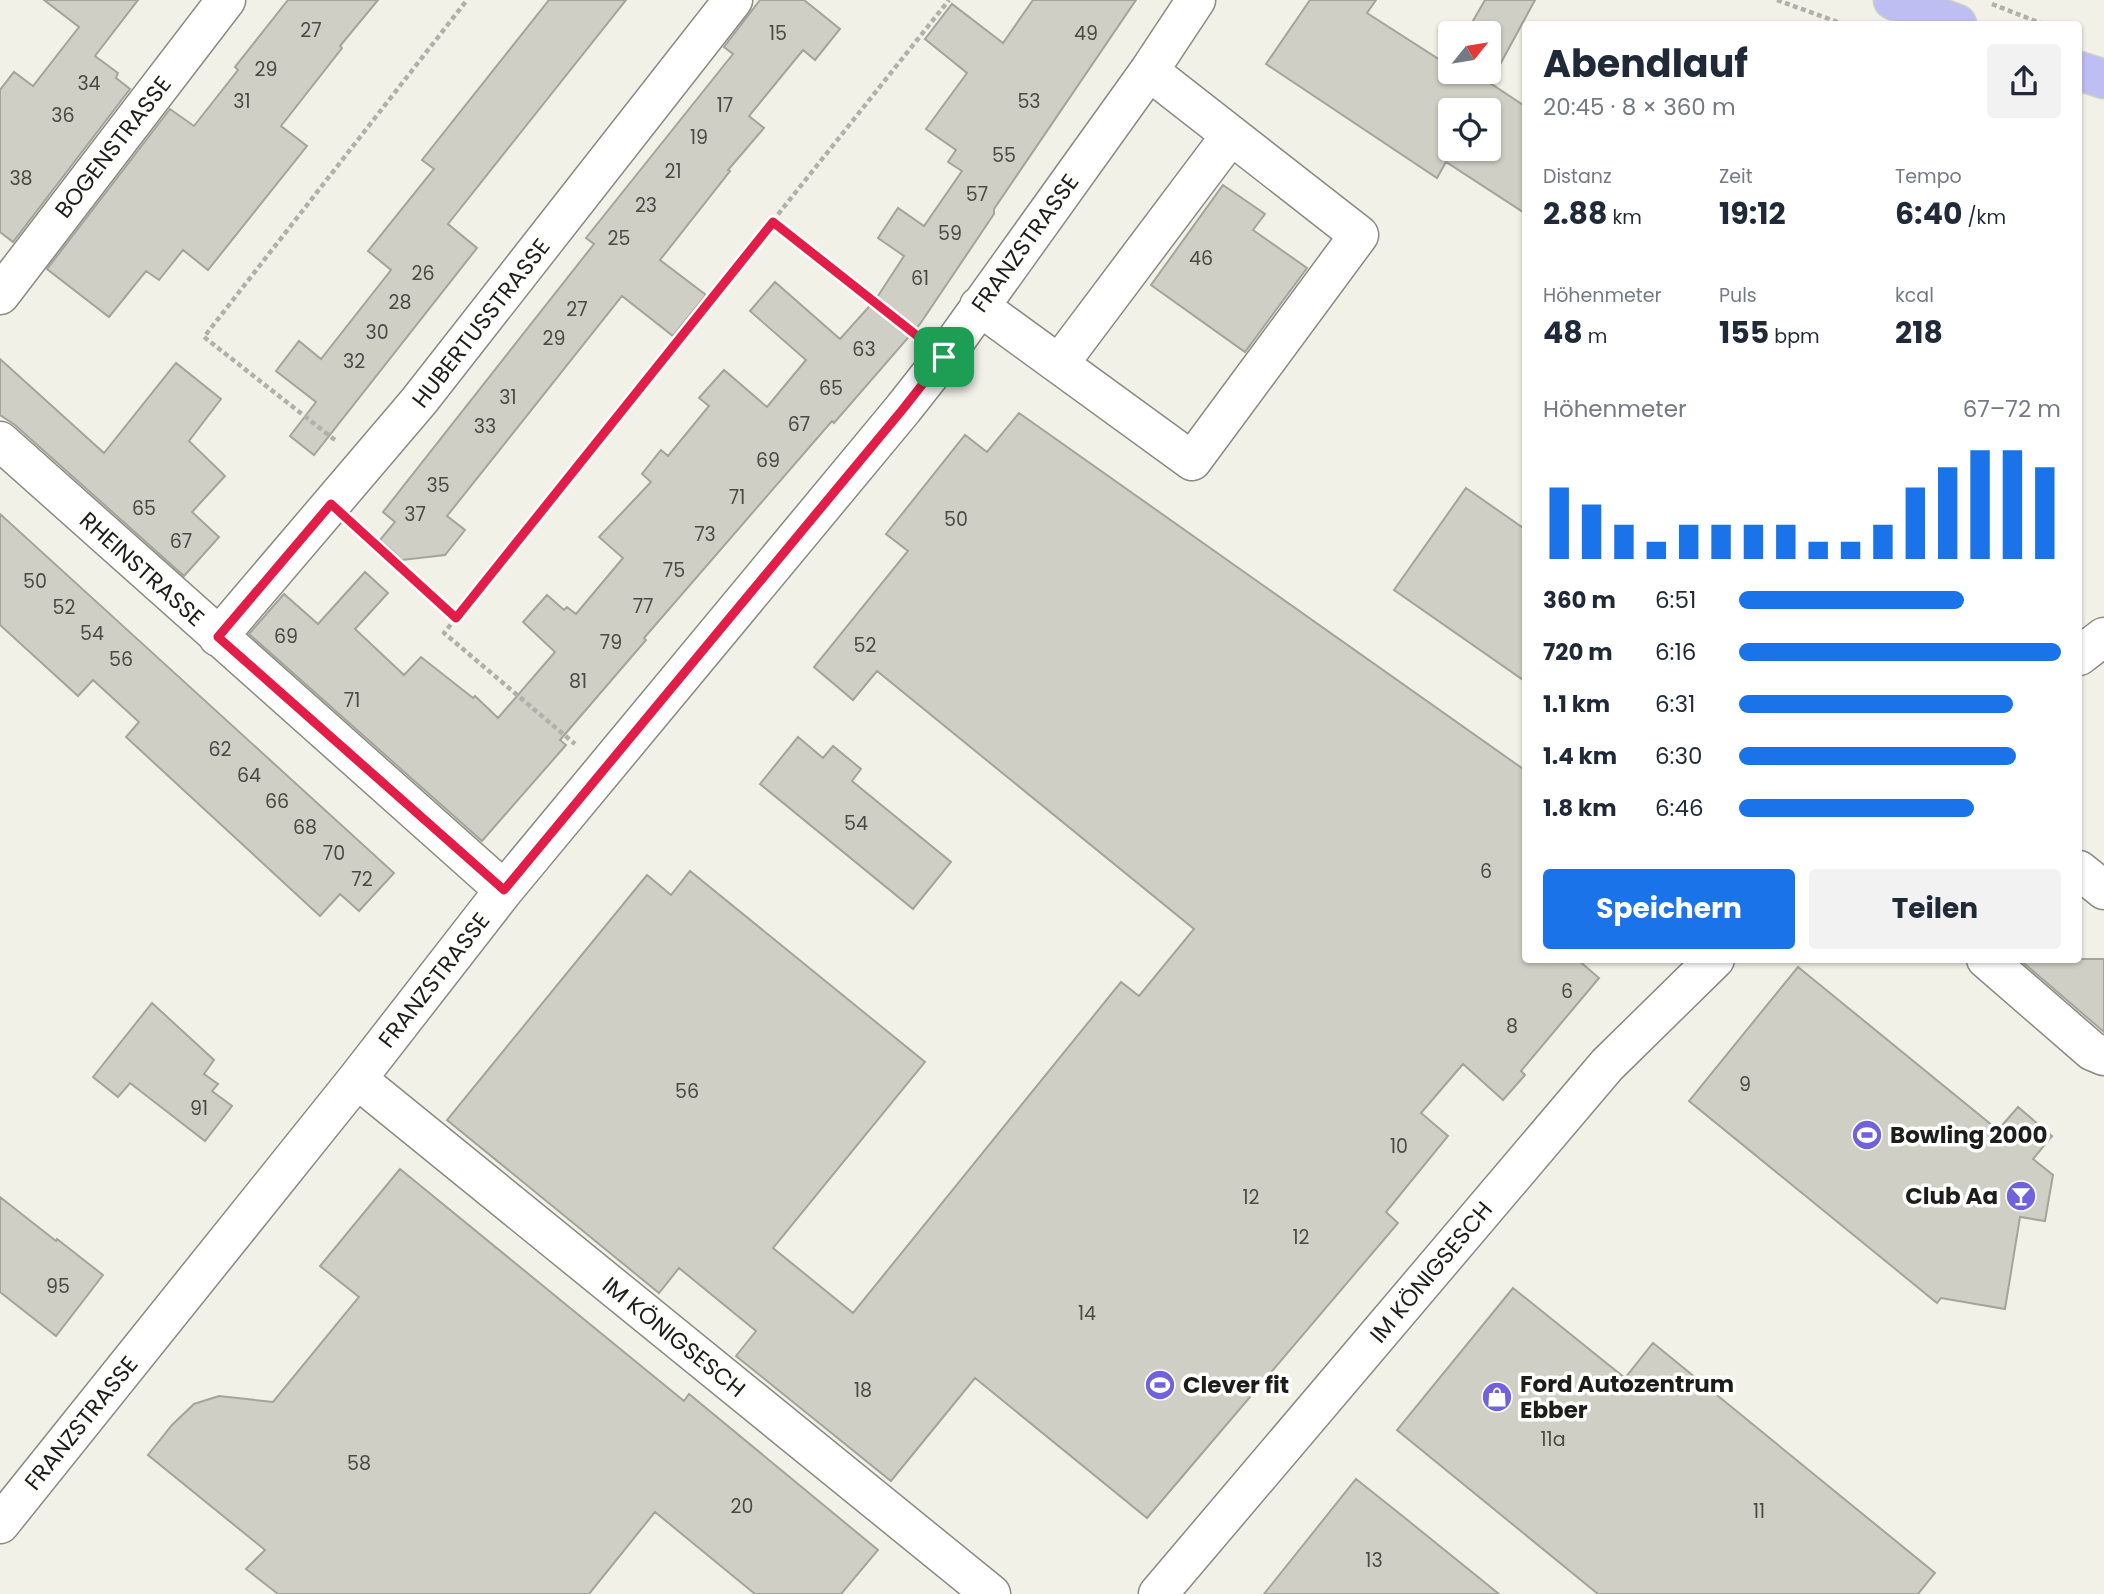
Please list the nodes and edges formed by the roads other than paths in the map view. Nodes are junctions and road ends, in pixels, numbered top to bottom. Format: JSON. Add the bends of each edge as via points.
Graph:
{"nodes":[{"id":1,"x":226,"y":0,"type":"edge"},
{"id":2,"x":733,"y":0,"type":"edge"},
{"id":3,"x":1196,"y":0,"type":"edge"},
{"id":4,"x":1893,"y":0,"type":"edge"},
{"id":5,"x":1949,"y":21,"type":"edge"},
{"id":6,"x":1149,"y":71,"type":"junction"},
{"id":7,"x":2082,"y":72,"type":"edge"},
{"id":8,"x":2104,"y":79,"type":"edge"},
{"id":9,"x":1231,"y":135,"type":"junction"},
{"id":10,"x":0,"y":295,"type":"edge"},
{"id":11,"x":979,"y":306,"type":"junction"},
{"id":12,"x":1059,"y":364,"type":"junction"},
{"id":13,"x":0,"y":441,"type":"edge"},
{"id":14,"x":218,"y":637,"type":"junction"},
{"id":15,"x":2104,"y":637,"type":"edge"},
{"id":16,"x":2082,"y":654,"type":"edge"},
{"id":17,"x":2082,"y":872,"type":"edge"},
{"id":18,"x":504,"y":890,"type":"junction"},
{"id":19,"x":2104,"y":890,"type":"edge"},
{"id":20,"x":1711,"y":963,"type":"edge"},
{"id":21,"x":1991,"y":963,"type":"edge"},
{"id":22,"x":2104,"y":1056,"type":"edge"},
{"id":23,"x":357,"y":1079,"type":"junction"},
{"id":24,"x":0,"y":1524,"type":"edge"},
{"id":25,"x":990,"y":1594,"type":"edge"},
{"id":26,"x":1158,"y":1594,"type":"edge"}],
"edges":[{"from":1,"to":10,"type":"street","name":"BOGENSTRASSE"},
{"from":2,"to":14,"type":"street","name":"HUBERTUSSTRASSE","via":[[419,401]]},
{"from":3,"to":6,"type":"street","name":"FRANZSTRASSE"},
{"from":4,"to":5,"type":"main road"},
{"from":6,"to":9,"type":"street"},
{"from":6,"to":11,"type":"street","name":"FRANZSTRASSE"},
{"from":7,"to":8,"type":"main road"},
{"from":9,"to":12,"type":"street"},
{"from":9,"to":12,"type":"street","via":[[1359,235],[1192,461]]},
{"from":11,"to":12,"type":"street"},
{"from":11,"to":18,"type":"street","name":"FRANZSTRASSE","via":[[894,420]]},
{"from":13,"to":14,"type":"street","name":"RHEINSTRASSE"},
{"from":14,"to":18,"type":"street","name":"RHEINSTRASSE"},
{"from":15,"to":16,"type":"street"},
{"from":17,"to":19,"type":"street"},
{"from":18,"to":23,"type":"street","name":"FRANZSTRASSE"},
{"from":20,"to":26,"type":"street","name":"IM KÖNIGSESCH","via":[[1607,1065]]},
{"from":21,"to":22,"type":"street","via":[[2092,1051]]},
{"from":23,"to":24,"type":"street","name":"FRANZSTRASSE"},
{"from":23,"to":25,"type":"street","name":"IM KÖNIGSESCH"}]}
